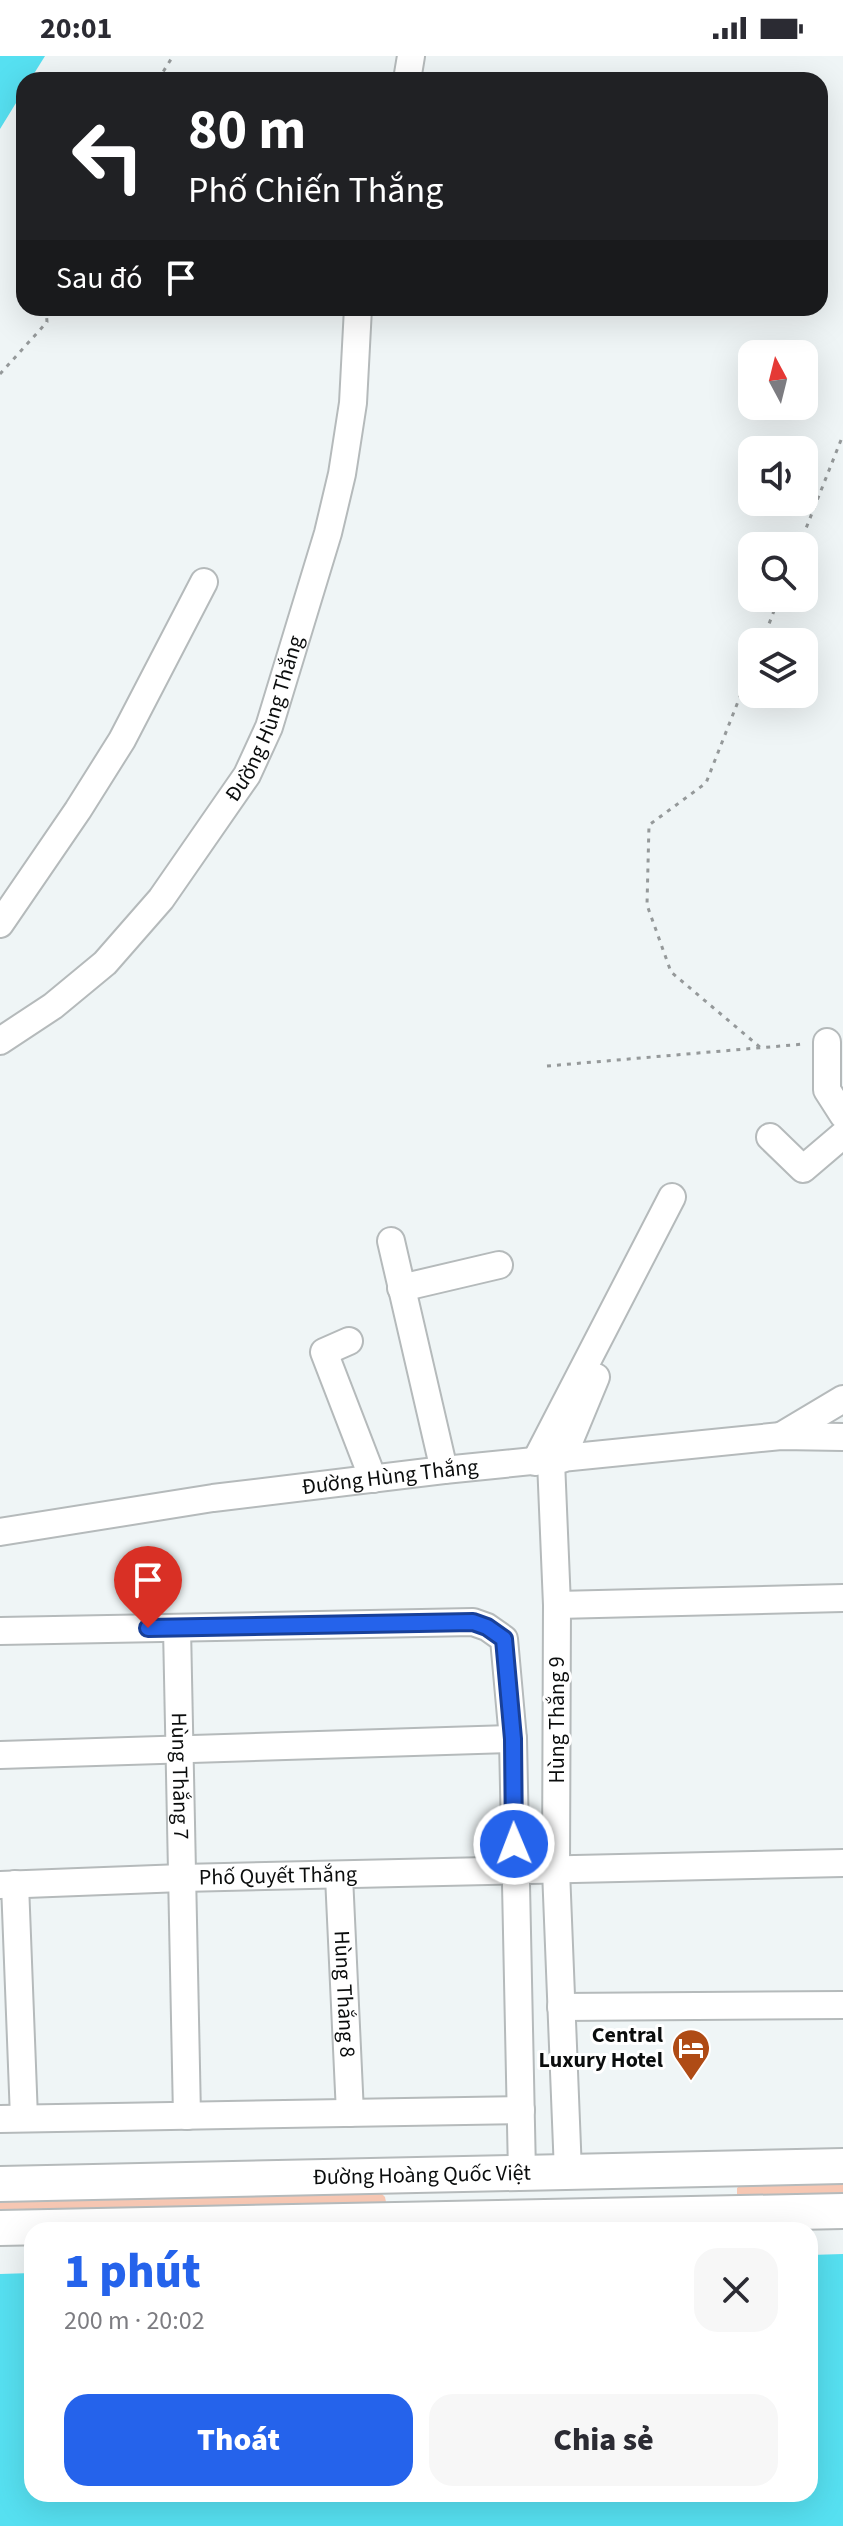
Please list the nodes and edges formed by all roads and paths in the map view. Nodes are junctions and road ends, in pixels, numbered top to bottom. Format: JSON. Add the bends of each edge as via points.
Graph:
{"nodes":[{"id":1,"x":47,"y":316,"type":"edge"},
{"id":2,"x":358,"y":316,"type":"edge"},
{"id":3,"x":0,"y":374,"type":"edge"},
{"id":4,"x":843,"y":435,"type":"edge"},
{"id":5,"x":805,"y":532,"type":"edge"},
{"id":6,"x":204,"y":582,"type":"dead end"},
{"id":7,"x":738,"y":702,"type":"edge"},
{"id":8,"x":0,"y":924,"type":"edge"},
{"id":9,"x":0,"y":1041,"type":"edge"},
{"id":10,"x":827,"y":1042,"type":"joint"},
{"id":11,"x":761,"y":1048,"type":"junction"},
{"id":12,"x":547,"y":1066,"type":"dead end"},
{"id":13,"x":843,"y":1115,"type":"edge"},
{"id":14,"x":843,"y":1135,"type":"edge"},
{"id":15,"x":770,"y":1137,"type":"dead end"},
{"id":16,"x":672,"y":1197,"type":"dead end"},
{"id":17,"x":391,"y":1241,"type":"dead end"},
{"id":18,"x":499,"y":1265,"type":"dead end"},
{"id":19,"x":401,"y":1288,"type":"junction"},
{"id":20,"x":637,"y":1299,"type":"dead end"},
{"id":21,"x":349,"y":1341,"type":"dead end"},
{"id":22,"x":843,"y":1399,"type":"edge"},
{"id":23,"x":781,"y":1436,"type":"junction"},
{"id":24,"x":843,"y":1437,"type":"edge"},
{"id":25,"x":549,"y":1461,"type":"junction"},
{"id":26,"x":444,"y":1470,"type":"junction"},
{"id":27,"x":373,"y":1479,"type":"junction"},
{"id":28,"x":0,"y":1532,"type":"edge"},
{"id":29,"x":843,"y":1598,"type":"edge"},
{"id":30,"x":557,"y":1605,"type":"junction"},
{"id":31,"x":177,"y":1628,"type":"junction"},
{"id":32,"x":0,"y":1631,"type":"edge"},
{"id":33,"x":513,"y":1739,"type":"junction"},
{"id":34,"x":180,"y":1749,"type":"junction"},
{"id":35,"x":0,"y":1755,"type":"edge"},
{"id":36,"x":843,"y":1863,"type":"edge"},
{"id":37,"x":556,"y":1870,"type":"junction"},
{"id":38,"x":515,"y":1871,"type":"junction"},
{"id":39,"x":339,"y":1876,"type":"junction"},
{"id":40,"x":182,"y":1878,"type":"junction"},
{"id":41,"x":7,"y":1884,"type":"edge"},
{"id":42,"x":843,"y":2005,"type":"edge"},
{"id":43,"x":561,"y":2007,"type":"junction"},
{"id":44,"x":521,"y":2110,"type":"junction"},
{"id":45,"x":350,"y":2113,"type":"junction"},
{"id":46,"x":187,"y":2116,"type":"junction"},
{"id":47,"x":12,"y":2119,"type":"edge"},
{"id":48,"x":843,"y":2166,"type":"edge"},
{"id":49,"x":568,"y":2172,"type":"junction"},
{"id":50,"x":522,"y":2173,"type":"junction"},
{"id":51,"x":0,"y":2184,"type":"edge"},
{"id":52,"x":843,"y":2211,"type":"edge"},
{"id":53,"x":571,"y":2216,"type":"junction"},
{"id":54,"x":523,"y":2217,"type":"junction"},
{"id":55,"x":285,"y":2222,"type":"edge"},
{"id":56,"x":24,"y":2227,"type":"edge"},
{"id":57,"x":0,"y":2228,"type":"edge"}],
"edges":[{"from":1,"to":3,"type":"path","via":[[47,322]]},
{"from":2,"to":9,"type":"street","name":"Đường Hùng Thắng","via":[[353,403],[328,533],[269,727],[247,775],[161,899],[105,963]]},
{"from":4,"to":5,"type":"path"},
{"from":6,"to":8,"type":"street","via":[[122,740]]},
{"from":7,"to":11,"type":"path","via":[[706,783],[649,825],[647,905],[671,972]]},
{"from":10,"to":11,"type":"path"},
{"from":10,"to":13,"type":"street","via":[[827,1090]]},
{"from":11,"to":12,"type":"path"},
{"from":14,"to":15,"type":"street","via":[[803,1169]]},
{"from":16,"to":25,"type":"street"},
{"from":17,"to":19,"type":"street"},
{"from":18,"to":19,"type":"street"},
{"from":19,"to":26,"type":"street"},
{"from":20,"to":25,"type":"street"},
{"from":21,"to":27,"type":"street","via":[[324,1352]]},
{"from":22,"to":23,"type":"street"},
{"from":23,"to":24,"type":"street","name":"Đường Hùng Thắng"},
{"from":23,"to":25,"type":"street","name":"Đường Hùng Thắng"},
{"from":25,"to":26,"type":"street","name":"Đường Hùng Thắng"},
{"from":25,"to":30,"type":"street","name":"Hùng Thắng 9"},
{"from":26,"to":27,"type":"street","name":"Đường Hùng Thắng"},
{"from":27,"to":28,"type":"street","name":"Đường Hùng Thắng"},
{"from":29,"to":30,"type":"street"},
{"from":30,"to":37,"type":"street","name":"Hùng Thắng 9"},
{"from":31,"to":32,"type":"street"},
{"from":31,"to":33,"type":"street","via":[[473,1622],[504,1639]]},
{"from":31,"to":34,"type":"street","name":"Hùng Thắng 7"},
{"from":33,"to":34,"type":"street"},
{"from":33,"to":38,"type":"street"},
{"from":34,"to":35,"type":"street"},
{"from":34,"to":40,"type":"street","name":"Hùng Thắng 7"},
{"from":36,"to":37,"type":"street","name":"Phố Quyết Thắng"},
{"from":37,"to":38,"type":"street","name":"Phố Quyết Thắng"},
{"from":37,"to":43,"type":"street","name":"Hùng Thắng 9"},
{"from":38,"to":39,"type":"street","name":"Phố Quyết Thắng"},
{"from":38,"to":44,"type":"street"},
{"from":39,"to":40,"type":"street","name":"Phố Quyết Thắng"},
{"from":39,"to":45,"type":"street","name":"Hùng Thắng 8"},
{"from":40,"to":41,"type":"street","name":"Phố Quyết Thắng"},
{"from":40,"to":46,"type":"street","name":"Hùng Thắng 7"},
{"from":41,"to":47,"type":"street"},
{"from":42,"to":43,"type":"street"},
{"from":43,"to":49,"type":"street","name":"Hùng Thắng 9"},
{"from":44,"to":45,"type":"street"},
{"from":44,"to":50,"type":"street"},
{"from":45,"to":46,"type":"street"},
{"from":46,"to":47,"type":"street"},
{"from":48,"to":49,"type":"main road","name":"Đường Hoàng Quốc Việt"},
{"from":49,"to":50,"type":"main road","name":"Đường Hoàng Quốc Việt"},
{"from":49,"to":53,"type":"main road"},
{"from":50,"to":51,"type":"main road","name":"Đường Hoàng Quốc Việt"},
{"from":50,"to":54,"type":"main road"},
{"from":52,"to":53,"type":"main road","name":"Đường Hoàng Quốc Việt"},
{"from":53,"to":54,"type":"main road","name":"Đường Hoàng Quốc Việt"},
{"from":54,"to":55,"type":"main road","name":"Đường Hoàng Quốc Việt"},
{"from":56,"to":57,"type":"main road","name":"Đường Hoàng Quốc Việt"}]}
